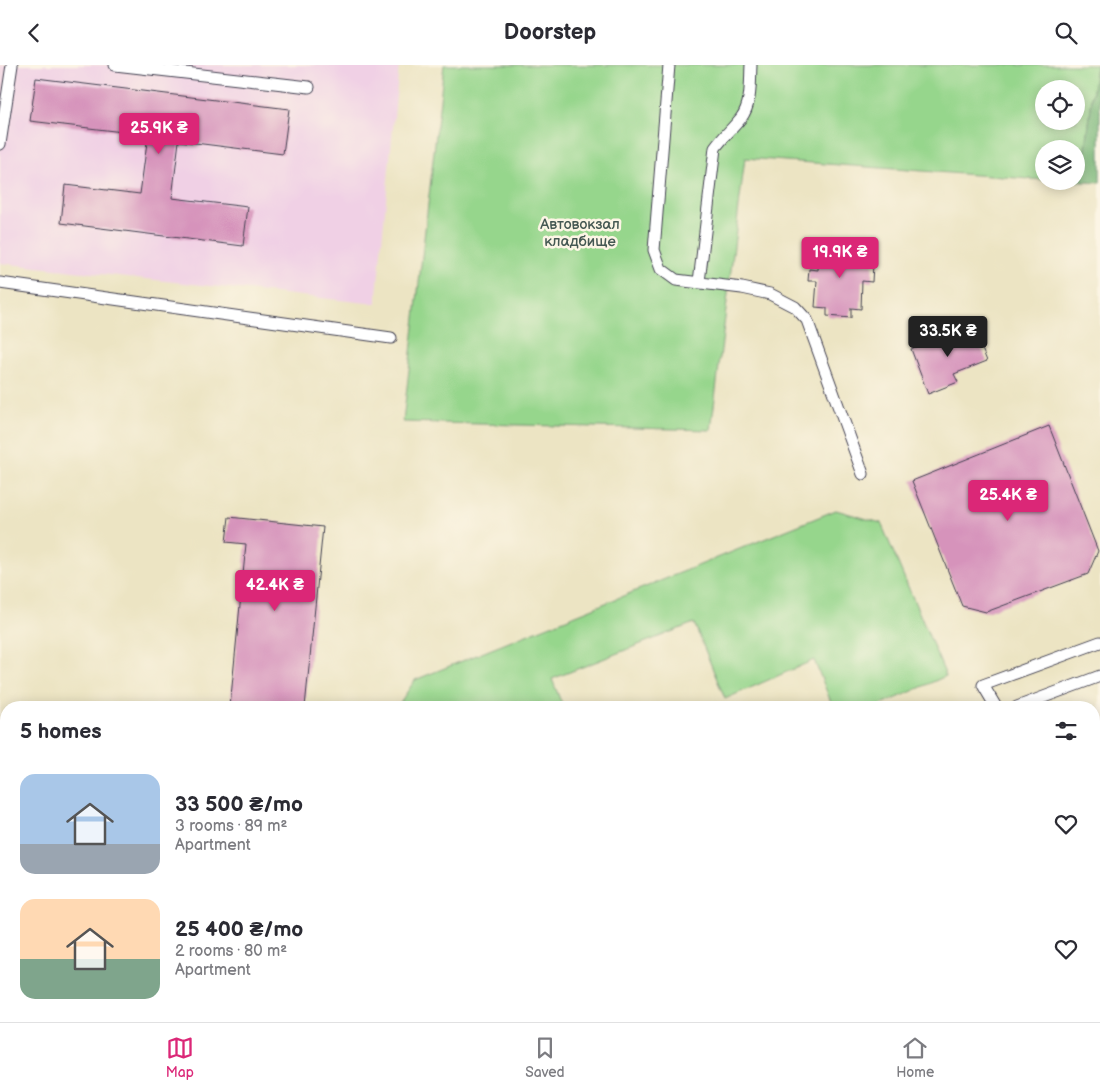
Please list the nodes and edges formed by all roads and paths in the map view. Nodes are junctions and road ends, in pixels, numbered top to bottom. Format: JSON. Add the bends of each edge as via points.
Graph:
{"nodes":[{"id":1,"x":12,"y":65,"type":"edge"},
{"id":2,"x":115,"y":65,"type":"edge"},
{"id":3,"x":669,"y":65,"type":"edge"},
{"id":4,"x":751,"y":65,"type":"edge"},
{"id":5,"x":172,"y":68,"type":"edge"},
{"id":6,"x":309,"y":87,"type":"dead end"},
{"id":7,"x":0,"y":144,"type":"edge"},
{"id":8,"x":699,"y":282,"type":"junction"},
{"id":9,"x":0,"y":283,"type":"edge"},
{"id":10,"x":391,"y":338,"type":"dead end"},
{"id":11,"x":863,"y":474,"type":"dead end"},
{"id":12,"x":1100,"y":642,"type":"edge"},
{"id":13,"x":1100,"y":676,"type":"edge"},
{"id":14,"x":992,"y":701,"type":"edge"},
{"id":15,"x":1033,"y":701,"type":"edge"}],
"edges":[{"from":1,"to":7,"type":"lane"},
{"from":2,"to":5,"type":"lane"},
{"from":3,"to":8,"type":"lane","via":[[654,250],[661,269],[676,280]]},
{"from":4,"to":8,"type":"lane","via":[[749,98],[742,117],[715,148]]},
{"from":5,"to":6,"type":"lane"},
{"from":8,"to":11,"type":"lane","via":[[770,294],[795,307],[807,319]]},
{"from":9,"to":10,"type":"lane"},
{"from":12,"to":14,"type":"lane","via":[[983,685]]},
{"from":13,"to":15,"type":"lane"}]}
